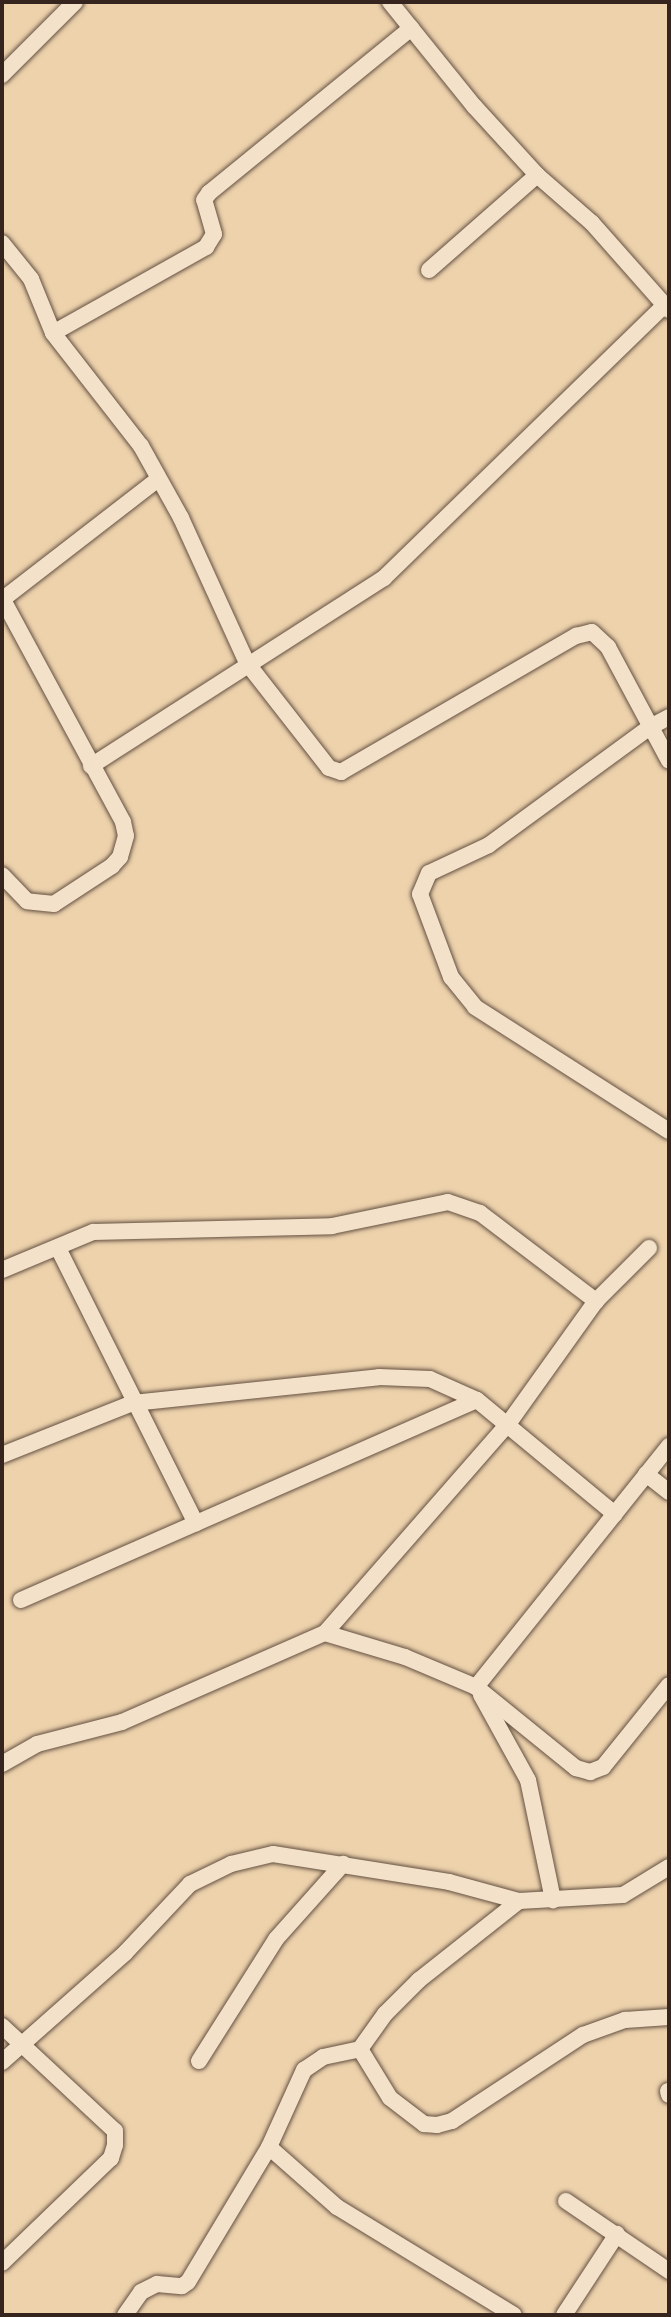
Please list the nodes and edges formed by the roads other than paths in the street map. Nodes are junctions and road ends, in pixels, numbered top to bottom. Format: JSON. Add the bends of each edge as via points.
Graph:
{"nodes":[{"id":1,"x":75,"y":2,"type":"edge"},
{"id":2,"x":390,"y":2,"type":"edge"},
{"id":3,"x":411,"y":29,"type":"junction"},
{"id":4,"x":2,"y":75,"type":"edge"},
{"id":5,"x":537,"y":174,"type":"junction"},
{"id":6,"x":2,"y":243,"type":"edge"},
{"id":7,"x":429,"y":270,"type":"dead end"},
{"id":8,"x":667,"y":307,"type":"edge"},
{"id":9,"x":52,"y":333,"type":"junction"},
{"id":10,"x":157,"y":480,"type":"junction"},
{"id":11,"x":2,"y":598,"type":"edge"},
{"id":12,"x":247,"y":663,"type":"junction"},
{"id":13,"x":669,"y":717,"type":"edge"},
{"id":14,"x":650,"y":727,"type":"junction"},
{"id":15,"x":669,"y":761,"type":"edge"},
{"id":16,"x":91,"y":766,"type":"junction"},
{"id":17,"x":2,"y":875,"type":"edge"},
{"id":18,"x":669,"y":1131,"type":"edge"},
{"id":19,"x":58,"y":1248,"type":"junction"},
{"id":20,"x":649,"y":1248,"type":"dead end"},
{"id":21,"x":2,"y":1270,"type":"edge"},
{"id":22,"x":596,"y":1301,"type":"junction"},
{"id":23,"x":477,"y":1400,"type":"junction"},
{"id":24,"x":133,"y":1403,"type":"junction"},
{"id":25,"x":508,"y":1424,"type":"junction"},
{"id":26,"x":669,"y":1446,"type":"edge"},
{"id":27,"x":2,"y":1455,"type":"edge"},
{"id":28,"x":646,"y":1474,"type":"junction"},
{"id":29,"x":669,"y":1492,"type":"edge"},
{"id":30,"x":615,"y":1514,"type":"junction"},
{"id":31,"x":196,"y":1523,"type":"junction"},
{"id":32,"x":21,"y":1600,"type":"dead end"},
{"id":33,"x":325,"y":1633,"type":"junction"},
{"id":34,"x":669,"y":1685,"type":"edge"},
{"id":35,"x":476,"y":1687,"type":"junction"},
{"id":36,"x":2,"y":1764,"type":"edge"},
{"id":37,"x":343,"y":1864,"type":"junction"},
{"id":38,"x":669,"y":1867,"type":"edge"},
{"id":39,"x":553,"y":1900,"type":"junction"},
{"id":40,"x":519,"y":1902,"type":"junction"},
{"id":41,"x":669,"y":2017,"type":"edge"},
{"id":42,"x":2,"y":2026,"type":"edge"},
{"id":43,"x":20,"y":2046,"type":"junction"},
{"id":44,"x":360,"y":2049,"type":"junction"},
{"id":45,"x":199,"y":2061,"type":"dead end"},
{"id":46,"x":2,"y":2062,"type":"edge"},
{"id":47,"x":269,"y":2147,"type":"junction"},
{"id":48,"x":565,"y":2201,"type":"dead end"},
{"id":49,"x":617,"y":2234,"type":"junction"},
{"id":50,"x":2,"y":2263,"type":"edge"},
{"id":51,"x":669,"y":2271,"type":"edge"},
{"id":52,"x":125,"y":2315,"type":"edge"},
{"id":53,"x":514,"y":2315,"type":"edge"},
{"id":54,"x":564,"y":2315,"type":"edge"}],
"edges":[{"from":1,"to":4,"type":"street"},
{"from":2,"to":3,"type":"street"},
{"from":3,"to":5,"type":"street"},
{"from":3,"to":9,"type":"street","via":[[209,192],[204,201],[214,234],[206,247]]},
{"from":5,"to":7,"type":"street"},
{"from":5,"to":8,"type":"street","via":[[592,223]]},
{"from":6,"to":9,"type":"street","via":[[31,279]]},
{"from":8,"to":12,"type":"street","via":[[384,578]]},
{"from":9,"to":10,"type":"street","via":[[107,397]]},
{"from":10,"to":11,"type":"street"},
{"from":10,"to":12,"type":"street","via":[[181,518]]},
{"from":11,"to":16,"type":"street"},
{"from":12,"to":14,"type":"street","via":[[330,768],[341,772],[576,636],[592,632],[608,647]]},
{"from":12,"to":16,"type":"street"},
{"from":13,"to":14,"type":"street"},
{"from":14,"to":15,"type":"street"},
{"from":14,"to":18,"type":"street","via":[[489,845],[429,873],[420,894],[451,977],[475,1007]]},
{"from":16,"to":17,"type":"street","via":[[123,822],[120,858],[54,904],[27,901]]},
{"from":19,"to":21,"type":"street"},
{"from":19,"to":22,"type":"street","via":[[93,1232],[332,1226],[449,1202],[480,1213]]},
{"from":19,"to":24,"type":"street"},
{"from":20,"to":22,"type":"street"},
{"from":22,"to":25,"type":"street"},
{"from":23,"to":24,"type":"street","via":[[430,1379],[379,1377]]},
{"from":23,"to":25,"type":"street"},
{"from":23,"to":31,"type":"street"},
{"from":24,"to":27,"type":"street"},
{"from":24,"to":31,"type":"street"},
{"from":25,"to":30,"type":"street"},
{"from":25,"to":33,"type":"street"},
{"from":26,"to":28,"type":"street"},
{"from":28,"to":29,"type":"street"},
{"from":28,"to":30,"type":"street"},
{"from":30,"to":35,"type":"street"},
{"from":31,"to":32,"type":"street"},
{"from":33,"to":35,"type":"street","via":[[405,1657]]},
{"from":33,"to":36,"type":"street","via":[[122,1722],[37,1744]]},
{"from":34,"to":35,"type":"street","via":[[603,1767],[590,1772],[576,1768]]},
{"from":35,"to":39,"type":"street","via":[[528,1780]]},
{"from":37,"to":40,"type":"street","via":[[449,1882]]},
{"from":37,"to":43,"type":"street","via":[[273,1854],[231,1864],[190,1884],[125,1953]]},
{"from":37,"to":45,"type":"street","via":[[276,1939]]},
{"from":38,"to":39,"type":"street","via":[[623,1895]]},
{"from":39,"to":40,"type":"street"},
{"from":40,"to":44,"type":"street","via":[[419,1980],[385,2014]]},
{"from":41,"to":44,"type":"street","via":[[625,2020],[583,2035],[452,2121],[437,2125],[424,2124],[390,2098]]},
{"from":42,"to":43,"type":"street"},
{"from":43,"to":46,"type":"street"},
{"from":43,"to":50,"type":"street","via":[[115,2131],[115,2145],[111,2158]]},
{"from":44,"to":47,"type":"street","via":[[323,2057],[304,2070]]},
{"from":47,"to":52,"type":"street","via":[[188,2282],[182,2286],[157,2284],[141,2291]]},
{"from":47,"to":53,"type":"street","via":[[337,2207]]},
{"from":48,"to":49,"type":"street"},
{"from":49,"to":51,"type":"street"},
{"from":49,"to":54,"type":"street"}]}
